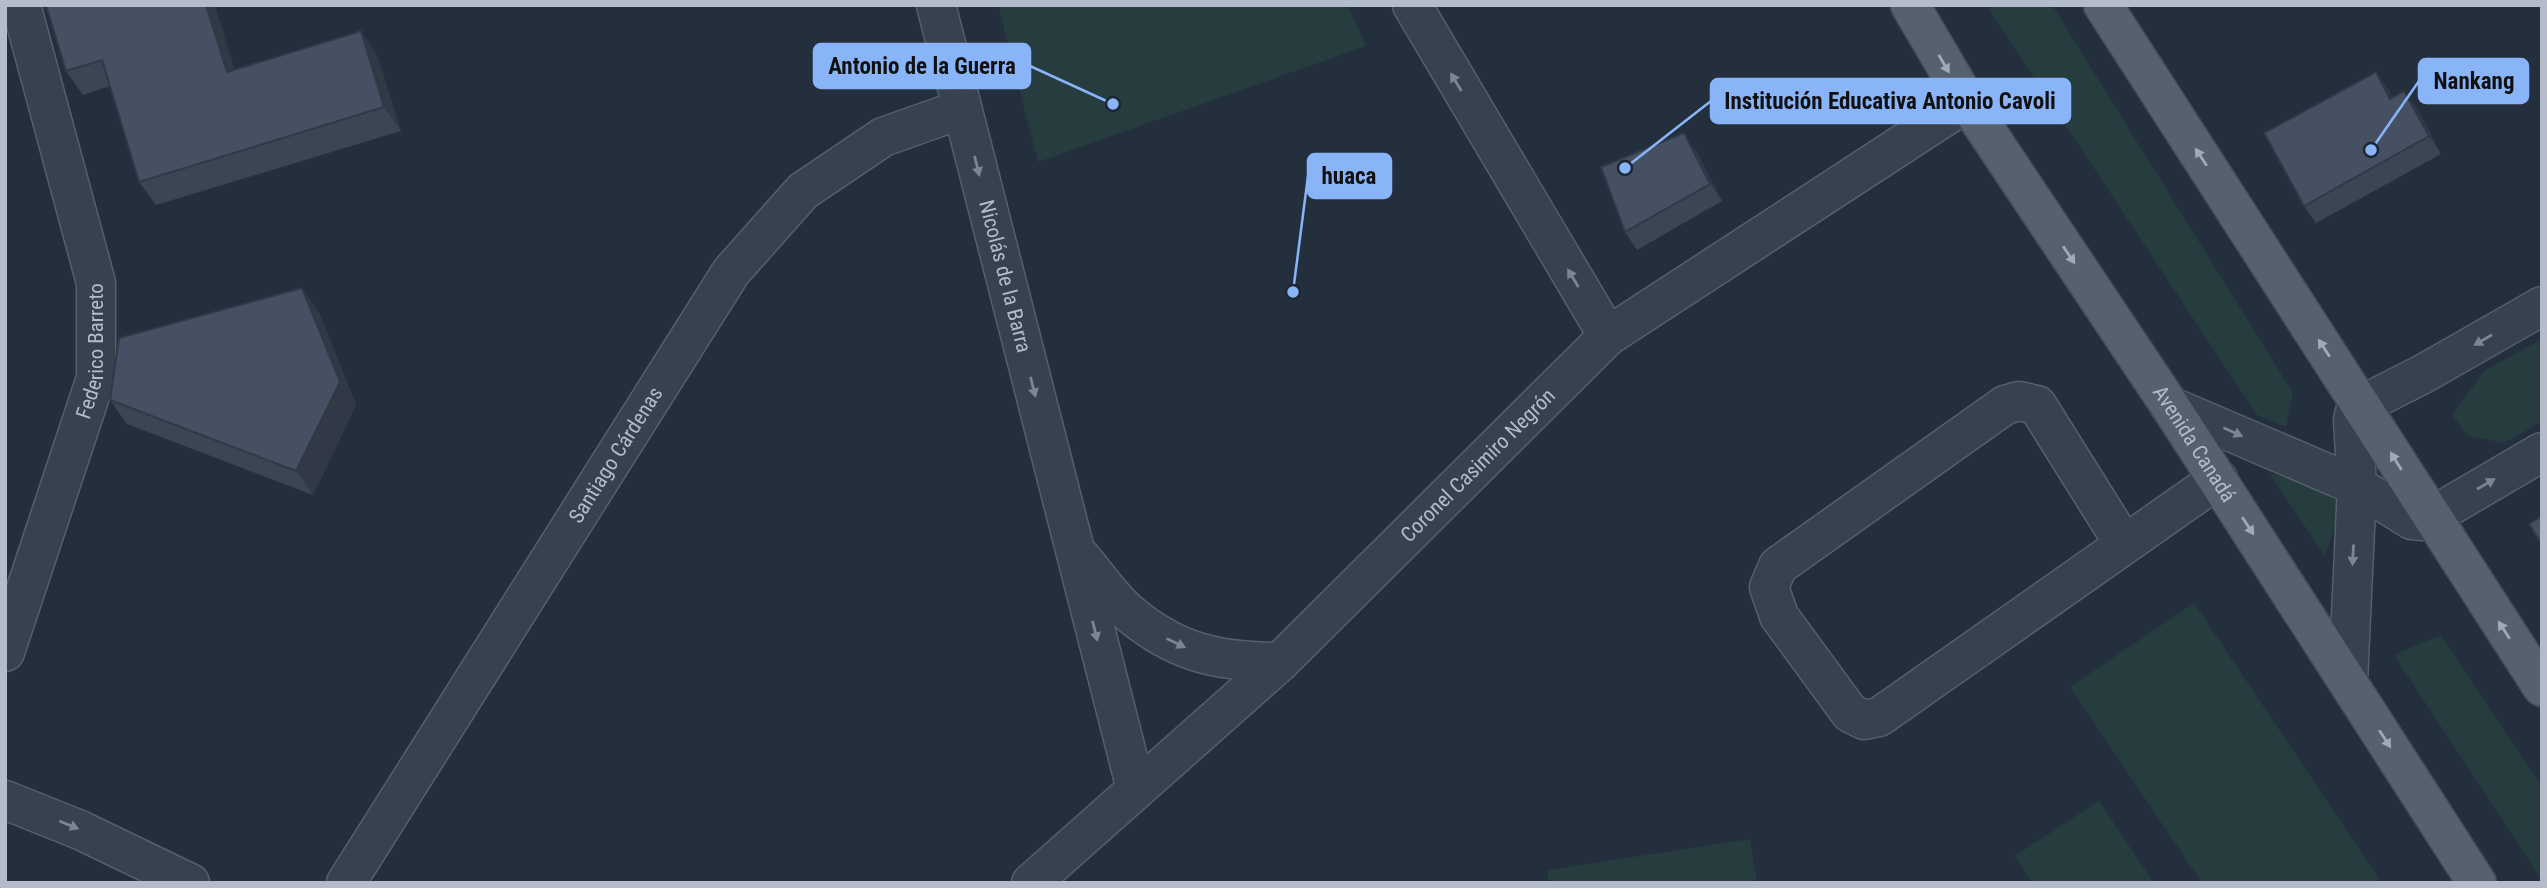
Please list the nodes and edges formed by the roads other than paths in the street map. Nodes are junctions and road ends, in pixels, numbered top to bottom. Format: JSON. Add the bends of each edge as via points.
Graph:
{"nodes":[{"id":1,"x":21,"y":5,"type":"edge"},
{"id":2,"x":936,"y":5,"type":"edge"},
{"id":3,"x":1412,"y":5,"type":"edge"},
{"id":4,"x":1910,"y":5,"type":"edge"},
{"id":5,"x":2103,"y":5,"type":"edge"},
{"id":6,"x":1967,"y":102,"type":"junction"},
{"id":7,"x":962,"y":109,"type":"junction"},
{"id":8,"x":2542,"y":306,"type":"edge"},
{"id":9,"x":1608,"y":336,"type":"junction"},
{"id":10,"x":2361,"y":405,"type":"junction"},
{"id":11,"x":2170,"y":406,"type":"junction"},
{"id":12,"x":2542,"y":452,"type":"edge"},
{"id":13,"x":2218,"y":479,"type":"junction"},
{"id":14,"x":2357,"y":486,"type":"junction"},
{"id":15,"x":2431,"y":517,"type":"junction"},
{"id":16,"x":2124,"y":544,"type":"junction"},
{"id":17,"x":1074,"y":548,"type":"junction"},
{"id":18,"x":5,"y":652,"type":"edge"},
{"id":19,"x":1280,"y":662,"type":"junction"},
{"id":20,"x":2348,"y":681,"type":"junction"},
{"id":21,"x":2542,"y":687,"type":"edge"},
{"id":22,"x":1136,"y":789,"type":"junction"},
{"id":23,"x":5,"y":800,"type":"edge"},
{"id":24,"x":190,"y":883,"type":"edge"},
{"id":25,"x":345,"y":883,"type":"edge"},
{"id":26,"x":1031,"y":883,"type":"edge"},
{"id":27,"x":2477,"y":883,"type":"edge"}],
"edges":[{"from":1,"to":18,"type":"street","name":"Federico Barreto","via":[[96,282],[96,379]]},
{"from":2,"to":7,"type":"street","name":"Nicolás de la Barra"},
{"from":9,"to":3,"type":"street","one_way":true},
{"from":4,"to":6,"type":"main road","name":"Avenida Canadá","one_way":true},
{"from":10,"to":5,"type":"main road","one_way":true},
{"from":6,"to":9,"type":"street","name":"Coronel Casimiro Negrón"},
{"from":6,"to":11,"type":"main road","name":"Avenida Canadá","one_way":true},
{"from":7,"to":17,"type":"street","name":"Nicolás de la Barra","one_way":true},
{"from":7,"to":25,"type":"street","name":"Santiago Cárdenas","via":[[883,137],[803,191],[731,272]]},
{"from":8,"to":10,"type":"street","one_way":true},
{"from":9,"to":19,"type":"street","name":"Coronel Casimiro Negrón"},
{"from":10,"to":14,"type":"street","via":[[2353,420]]},
{"from":15,"to":10,"type":"main road","one_way":true},
{"from":11,"to":13,"type":"main road","name":"Avenida Canadá"},
{"from":11,"to":14,"type":"street","one_way":true},
{"from":15,"to":12,"type":"street","one_way":true},
{"from":13,"to":16,"type":"street"},
{"from":13,"to":20,"type":"main road","name":"Avenida Canadá","one_way":true},
{"from":14,"to":15,"type":"street","via":[[2412,520]]},
{"from":14,"to":20,"type":"street","one_way":true},
{"from":21,"to":15,"type":"main road","one_way":true},
{"from":16,"to":16,"type":"street","via":[[1880,717],[1864,720],[1850,713],[1779,615],[1769,587],[1778,566],[2005,405],[2019,401],[2037,405]]},
{"from":17,"to":19,"type":"street","name":"Nicolás de la Barra","one_way":true,"via":[[1127,611],[1159,635],[1199,654],[1240,662]]},
{"from":17,"to":22,"type":"street","name":"Nicolás de la Barra","one_way":true},
{"from":19,"to":22,"type":"street","name":"Coronel Casimiro Negrón"},
{"from":20,"to":27,"type":"main road","name":"Avenida Canadá","one_way":true},
{"from":22,"to":26,"type":"street","name":"Coronel Casimiro Negrón"},
{"from":23,"to":24,"type":"street","one_way":true}]}
